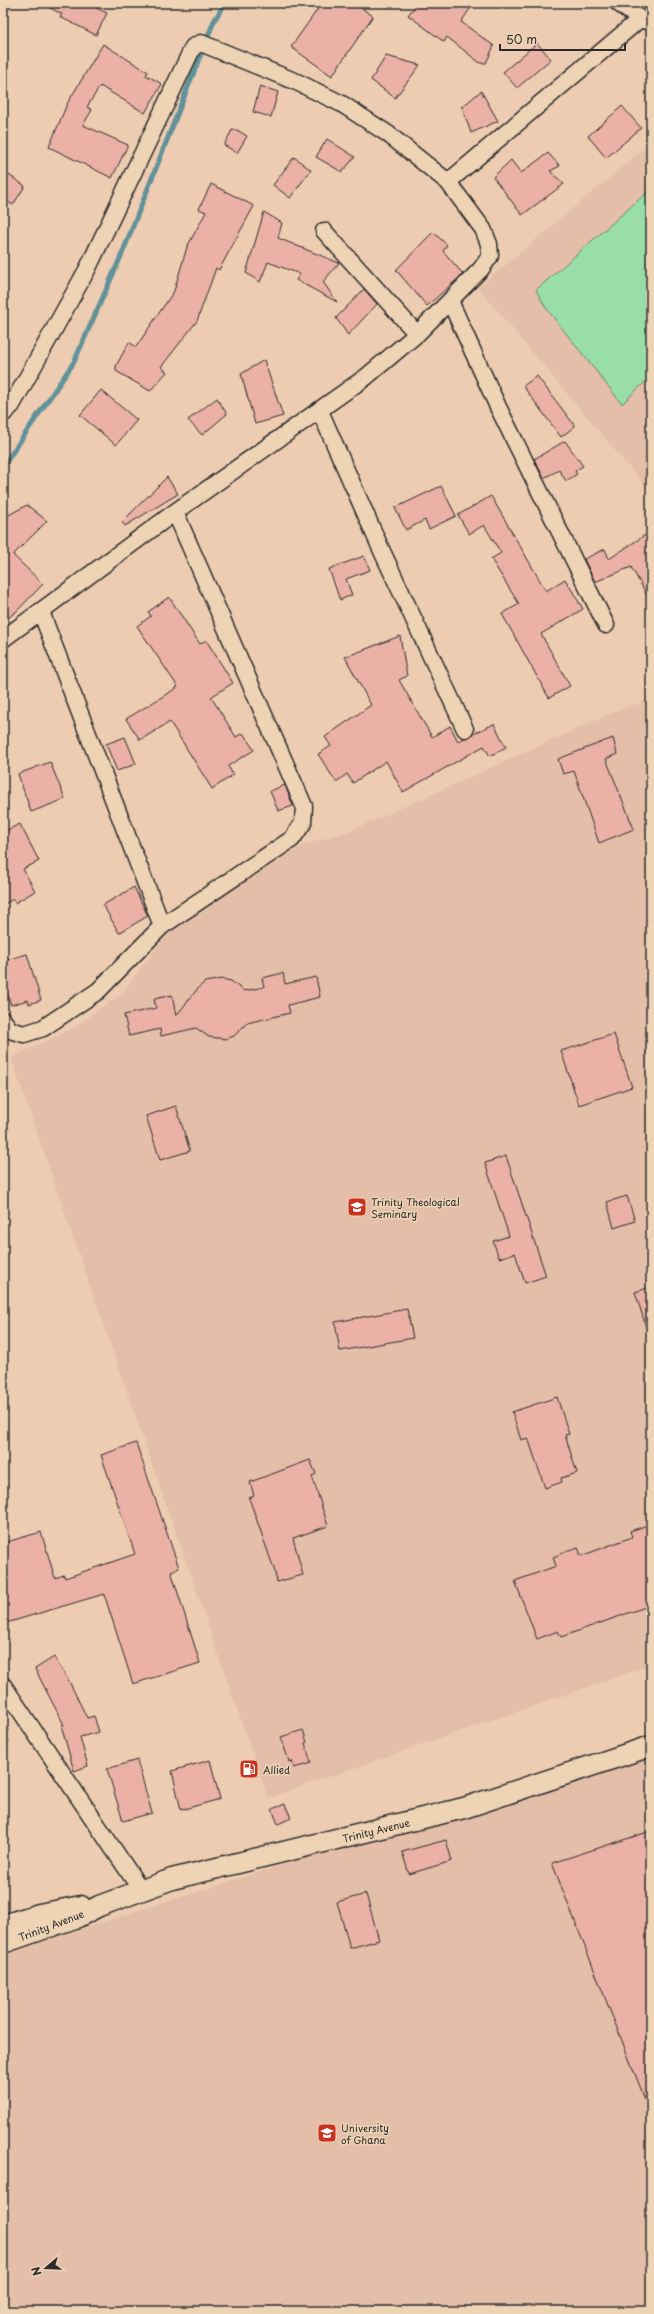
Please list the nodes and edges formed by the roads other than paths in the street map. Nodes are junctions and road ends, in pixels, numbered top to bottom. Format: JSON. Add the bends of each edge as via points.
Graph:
{"nodes":[{"id":1,"x":618,"y":3,"type":"edge"},
{"id":2,"x":645,"y":21,"type":"edge"},
{"id":3,"x":448,"y":182,"type":"junction"},
{"id":4,"x":324,"y":231,"type":"dead end"},
{"id":5,"x":450,"y":301,"type":"junction"},
{"id":6,"x":417,"y":334,"type":"junction"},
{"id":7,"x":320,"y":411,"type":"junction"},
{"id":8,"x":3,"y":414,"type":"edge"},
{"id":9,"x":175,"y":512,"type":"junction"},
{"id":10,"x":41,"y":612,"type":"junction"},
{"id":11,"x":606,"y":624,"type":"dead end"},
{"id":12,"x":3,"y":639,"type":"edge"},
{"id":13,"x":465,"y":728,"type":"dead end"},
{"id":14,"x":162,"y":926,"type":"junction"},
{"id":15,"x":3,"y":1020,"type":"edge"},
{"id":16,"x":3,"y":1685,"type":"edge"},
{"id":17,"x":651,"y":1746,"type":"edge"},
{"id":18,"x":140,"y":1890,"type":"junction"},
{"id":19,"x":99,"y":1906,"type":"junction"},
{"id":20,"x":3,"y":1925,"type":"edge"},
{"id":21,"x":3,"y":1943,"type":"edge"}],
"edges":[{"from":1,"to":2,"type":"street"},
{"from":2,"to":3,"type":"street"},
{"from":3,"to":5,"type":"street","via":[[483,229],[489,244],[490,256]]},
{"from":3,"to":8,"type":"street","via":[[388,134],[342,104],[201,42],[193,47],[88,268],[12,405]]},
{"from":4,"to":6,"type":"street"},
{"from":5,"to":6,"type":"street"},
{"from":5,"to":11,"type":"street","via":[[498,407]]},
{"from":6,"to":7,"type":"street"},
{"from":7,"to":9,"type":"street"},
{"from":7,"to":13,"type":"street"},
{"from":9,"to":10,"type":"street"},
{"from":9,"to":14,"type":"street","via":[[304,806],[303,823],[292,839]]},
{"from":10,"to":12,"type":"street"},
{"from":10,"to":14,"type":"street"},
{"from":14,"to":15,"type":"street","via":[[98,991],[43,1028],[24,1034],[10,1030]]},
{"from":16,"to":18,"type":"street"},
{"from":17,"to":18,"type":"street","name":"Trinity Avenue","via":[[464,1808],[189,1874]]},
{"from":18,"to":19,"type":"street","name":"Trinity Avenue"},
{"from":19,"to":20,"type":"street","name":"Trinity Avenue","via":[[78,1906]]},
{"from":19,"to":21,"type":"street","name":"Trinity Avenue","via":[[78,1917]]}]}
